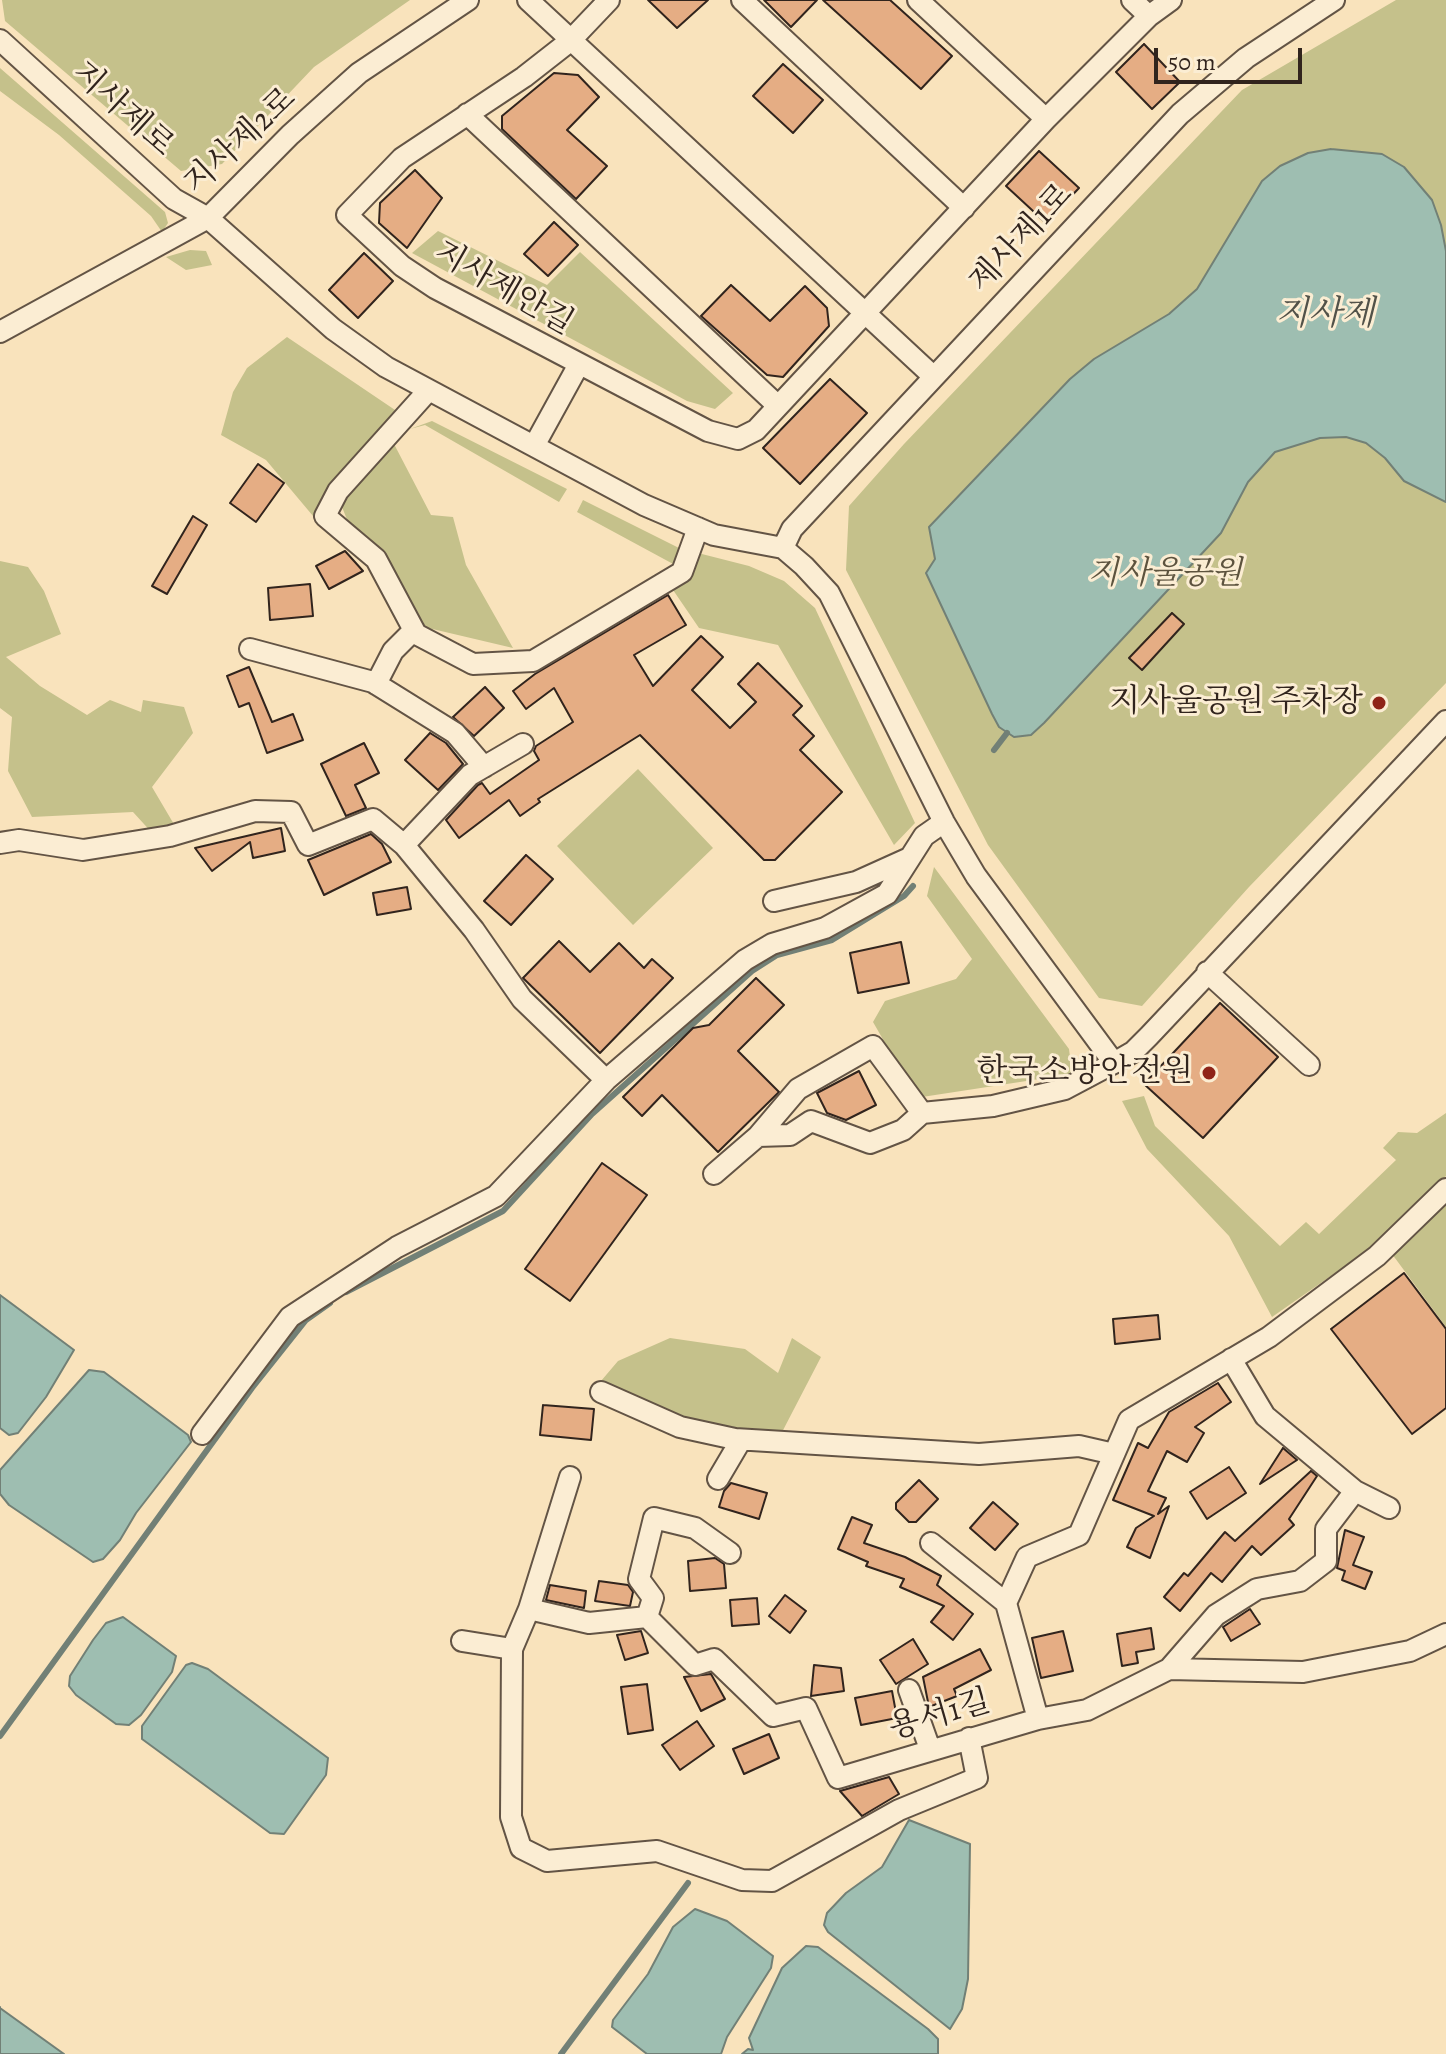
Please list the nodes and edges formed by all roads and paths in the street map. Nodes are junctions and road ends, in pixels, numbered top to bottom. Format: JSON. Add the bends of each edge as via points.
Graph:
{"nodes":[{"id":1,"x":468,"y":0,"type":"edge"},
{"id":2,"x":528,"y":0,"type":"edge"},
{"id":3,"x":609,"y":0,"type":"edge"},
{"id":4,"x":742,"y":0,"type":"edge"},
{"id":5,"x":918,"y":0,"type":"edge"},
{"id":6,"x":1132,"y":0,"type":"edge"},
{"id":7,"x":1171,"y":0,"type":"edge"},
{"id":8,"x":1321,"y":3,"type":"edge"},
{"id":9,"x":1149,"y":16,"type":"junction"},
{"id":10,"x":0,"y":40,"type":"edge"},
{"id":11,"x":570,"y":41,"type":"junction"},
{"id":12,"x":467,"y":114,"type":"junction"},
{"id":13,"x":1046,"y":119,"type":"junction"},
{"id":14,"x":964,"y":208,"type":"junction"},
{"id":15,"x":208,"y":218,"type":"junction"},
{"id":16,"x":866,"y":316,"type":"junction"},
{"id":17,"x":0,"y":332,"type":"edge"},
{"id":18,"x":578,"y":366,"type":"junction"},
{"id":19,"x":934,"y":377,"type":"junction"},
{"id":20,"x":427,"y":392,"type":"junction"},
{"id":21,"x":778,"y":406,"type":"junction"},
{"id":22,"x":534,"y":446,"type":"junction"},
{"id":23,"x":698,"y":528,"type":"junction"},
{"id":24,"x":783,"y":548,"type":"junction"},
{"id":25,"x":414,"y":630,"type":"junction"},
{"id":26,"x":250,"y":649,"type":"dead end"},
{"id":27,"x":376,"y":684,"type":"junction"},
{"id":28,"x":1446,"y":721,"type":"edge"},
{"id":29,"x":523,"y":744,"type":"dead end"},
{"id":30,"x":484,"y":767,"type":"junction"},
{"id":31,"x":944,"y":822,"type":"junction"},
{"id":32,"x":0,"y":843,"type":"edge"},
{"id":33,"x":404,"y":845,"type":"junction"},
{"id":34,"x":907,"y":859,"type":"junction"},
{"id":35,"x":774,"y":901,"type":"dead end"},
{"id":36,"x":1207,"y":972,"type":"junction"},
{"id":37,"x":1114,"y":1063,"type":"junction"},
{"id":38,"x":1309,"y":1065,"type":"dead end"},
{"id":39,"x":606,"y":1080,"type":"junction"},
{"id":40,"x":922,"y":1113,"type":"junction"},
{"id":41,"x":758,"y":1136,"type":"junction"},
{"id":42,"x":714,"y":1174,"type":"dead end"},
{"id":43,"x":1446,"y":1189,"type":"edge"},
{"id":44,"x":1231,"y":1359,"type":"junction"},
{"id":45,"x":601,"y":1392,"type":"dead end"},
{"id":46,"x":202,"y":1434,"type":"dead end"},
{"id":47,"x":741,"y":1440,"type":"junction"},
{"id":48,"x":1114,"y":1454,"type":"junction"},
{"id":49,"x":570,"y":1477,"type":"dead end"},
{"id":50,"x":718,"y":1479,"type":"dead end"},
{"id":51,"x":1355,"y":1491,"type":"junction"},
{"id":52,"x":1389,"y":1508,"type":"dead end"},
{"id":53,"x":931,"y":1543,"type":"dead end"},
{"id":54,"x":730,"y":1553,"type":"dead end"},
{"id":55,"x":1006,"y":1603,"type":"junction"},
{"id":56,"x":529,"y":1609,"type":"junction"},
{"id":57,"x":647,"y":1617,"type":"junction"},
{"id":58,"x":1446,"y":1634,"type":"edge"},
{"id":59,"x":462,"y":1641,"type":"dead end"},
{"id":60,"x":512,"y":1649,"type":"junction"},
{"id":61,"x":1169,"y":1669,"type":"junction"},
{"id":62,"x":909,"y":1690,"type":"dead end"},
{"id":63,"x":1038,"y":1719,"type":"junction"},
{"id":64,"x":969,"y":1738,"type":"junction"},
{"id":65,"x":930,"y":1749,"type":"junction"}],
"edges":[{"from":1,"to":15,"type":"street","name":"지사제2로","via":[[359,73]]},
{"from":2,"to":11,"type":"street"},
{"from":3,"to":11,"type":"street","name":"지사제안길"},
{"from":4,"to":14,"type":"street"},
{"from":5,"to":13,"type":"street"},
{"from":6,"to":9,"type":"street"},
{"from":7,"to":9,"type":"street","name":"지사제안길"},
{"from":8,"to":19,"type":"street","name":"제사제1로","via":[[1180,114]]},
{"from":9,"to":13,"type":"street","name":"지사제안길"},
{"from":10,"to":15,"type":"street","name":"지사제로","via":[[174,199]]},
{"from":11,"to":12,"type":"street","name":"지사제안길"},
{"from":11,"to":16,"type":"street"},
{"from":12,"to":18,"type":"street","name":"지사제안길","via":[[402,158],[347,215],[402,266],[435,288]]},
{"from":12,"to":21,"type":"street"},
{"from":13,"to":14,"type":"street","name":"지사제안길"},
{"from":14,"to":16,"type":"street","name":"지사제안길"},
{"from":15,"to":17,"type":"street","name":"지사제2로"},
{"from":15,"to":20,"type":"street","name":"지사제로","via":[[333,329]]},
{"from":16,"to":19,"type":"street"},
{"from":16,"to":21,"type":"street","name":"지사제안길"},
{"from":18,"to":21,"type":"street","name":"지사제안길","via":[[708,431],[738,439],[756,430]]},
{"from":18,"to":22,"type":"street"},
{"from":19,"to":24,"type":"street","name":"제사제1로","via":[[792,529]]},
{"from":20,"to":22,"type":"street","name":"지사제로"},
{"from":20,"to":25,"type":"street","via":[[338,491],[325,516],[376,559]]},
{"from":22,"to":23,"type":"street","name":"지사제로"},
{"from":23,"to":24,"type":"street","name":"지사제로","via":[[744,543]]},
{"from":23,"to":25,"type":"street","via":[[682,572],[533,661],[473,664]]},
{"from":24,"to":31,"type":"street","via":[[829,593]]},
{"from":25,"to":27,"type":"street","via":[[393,651]]},
{"from":26,"to":27,"type":"street"},
{"from":27,"to":30,"type":"street","via":[[455,733]]},
{"from":28,"to":36,"type":"street"},
{"from":29,"to":30,"type":"street"},
{"from":30,"to":33,"type":"street","via":[[470,775]]},
{"from":31,"to":34,"type":"street","via":[[924,836]]},
{"from":31,"to":37,"type":"street","via":[[976,876]]},
{"from":32,"to":33,"type":"street","via":[[19,840],[83,850],[170,836],[255,811],[291,812],[308,845],[373,819]]},
{"from":33,"to":39,"type":"street","via":[[522,999]]},
{"from":34,"to":35,"type":"street","via":[[856,882]]},
{"from":34,"to":39,"type":"street","via":[[887,894],[825,928],[772,944],[745,960]]},
{"from":36,"to":37,"type":"street","via":[[1133,1052]]},
{"from":36,"to":38,"type":"street"},
{"from":37,"to":40,"type":"street","via":[[1065,1089],[993,1106]]},
{"from":39,"to":46,"type":"street","via":[[496,1196],[397,1247],[290,1317]]},
{"from":40,"to":41,"type":"street","via":[[903,1130],[870,1143],[811,1121],[790,1135]]},
{"from":40,"to":41,"type":"street","via":[[873,1046],[798,1089]]},
{"from":41,"to":42,"type":"street"},
{"from":43,"to":44,"type":"street","via":[[1377,1256]]},
{"from":44,"to":48,"type":"street","via":[[1129,1420]]},
{"from":44,"to":51,"type":"street","via":[[1265,1416]]},
{"from":45,"to":47,"type":"street","via":[[680,1427]]},
{"from":47,"to":48,"type":"street","via":[[979,1454],[1079,1446]]},
{"from":47,"to":50,"type":"street"},
{"from":48,"to":55,"type":"street","via":[[1079,1535],[1027,1557]]},
{"from":49,"to":56,"type":"street"},
{"from":51,"to":52,"type":"street"},
{"from":51,"to":61,"type":"street","via":[[1326,1529],[1326,1561],[1300,1581],[1257,1589],[1216,1615]]},
{"from":53,"to":55,"type":"street"},
{"from":54,"to":57,"type":"street","via":[[695,1528],[654,1518],[639,1579],[653,1598]]},
{"from":55,"to":63,"type":"street"},
{"from":56,"to":57,"type":"street","via":[[589,1623]]},
{"from":56,"to":60,"type":"street"},
{"from":57,"to":65,"type":"street","name":"용서1길","via":[[695,1665],[714,1659],[773,1716],[806,1708],[838,1778]]},
{"from":58,"to":61,"type":"street","name":"용서1길","via":[[1410,1651],[1303,1672]]},
{"from":59,"to":60,"type":"street"},
{"from":60,"to":64,"type":"street","via":[[511,1817],[521,1848],[547,1861],[657,1851],[742,1880],[772,1881],[899,1810],[977,1778]]},
{"from":61,"to":63,"type":"street","name":"용서1길","via":[[1087,1710]]},
{"from":62,"to":65,"type":"street"},
{"from":63,"to":64,"type":"street","name":"용서1길"},
{"from":64,"to":65,"type":"street","name":"용서1길"}]}
